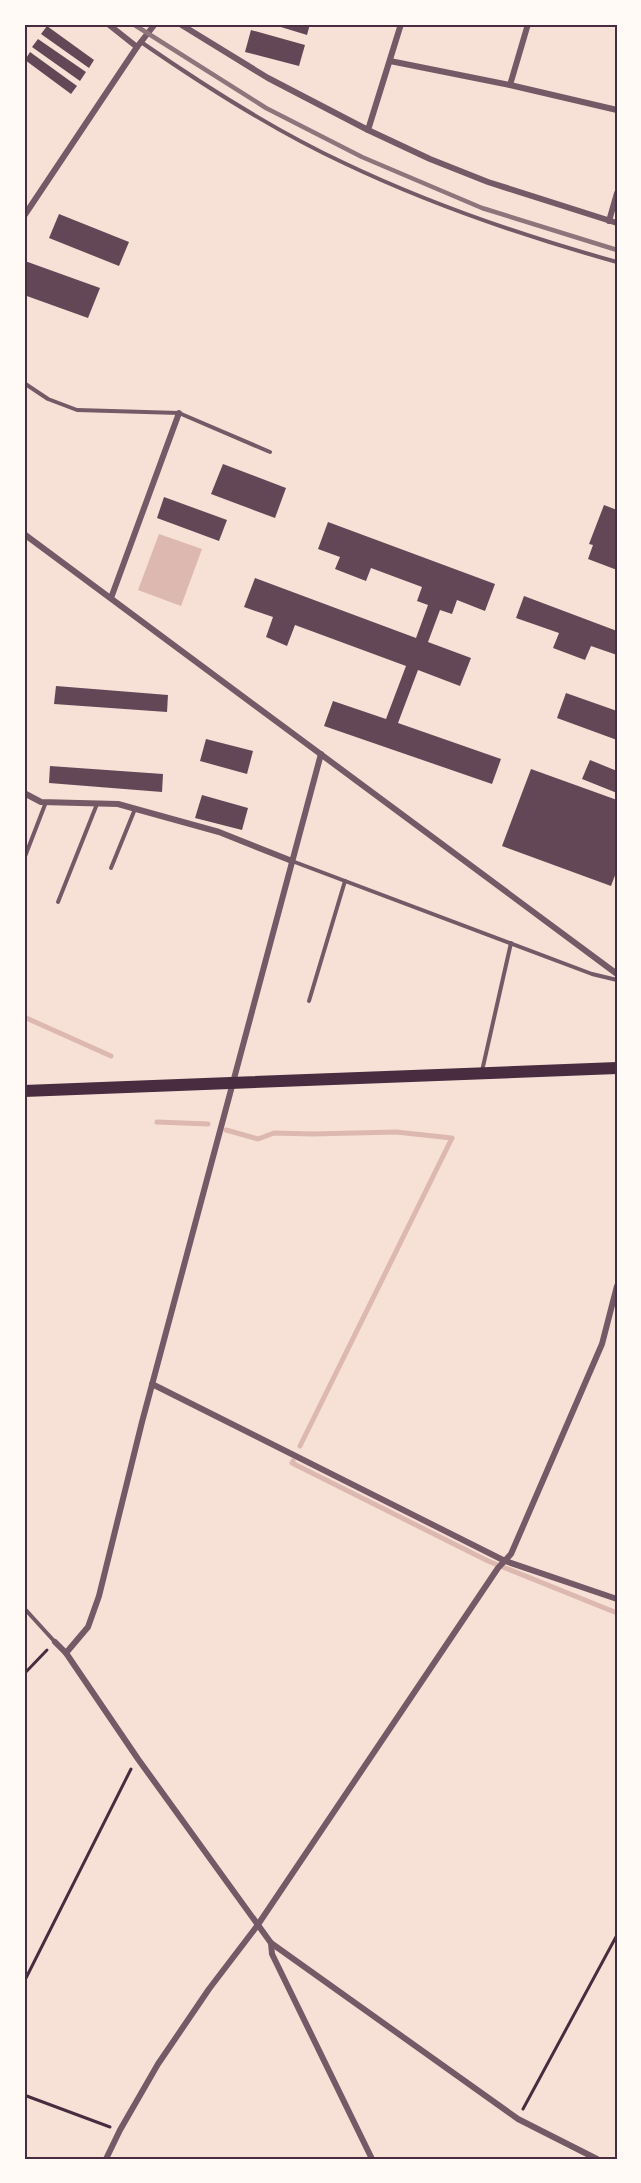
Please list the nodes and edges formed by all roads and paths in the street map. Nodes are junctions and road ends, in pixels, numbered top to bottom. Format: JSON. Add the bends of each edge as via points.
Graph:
{"nodes":[{"id":1,"x":108,"y":24,"type":"edge"},
{"id":2,"x":155,"y":24,"type":"edge"},
{"id":3,"x":180,"y":24,"type":"edge"},
{"id":4,"x":401,"y":24,"type":"edge"},
{"id":5,"x":528,"y":24,"type":"edge"},
{"id":6,"x":139,"y":45,"type":"junction"},
{"id":7,"x":390,"y":61,"type":"junction"},
{"id":8,"x":510,"y":85,"type":"junction"},
{"id":9,"x":617,"y":110,"type":"edge"},
{"id":10,"x":368,"y":130,"type":"junction"},
{"id":11,"x":617,"y":193,"type":"edge"},
{"id":12,"x":24,"y":216,"type":"edge"},
{"id":13,"x":609,"y":221,"type":"junction"},
{"id":14,"x":617,"y":223,"type":"edge"},
{"id":15,"x":617,"y":262,"type":"edge"},
{"id":16,"x":24,"y":383,"type":"edge"},
{"id":17,"x":179,"y":413,"type":"junction"},
{"id":18,"x":270,"y":452,"type":"dead end"},
{"id":19,"x":24,"y":534,"type":"edge"},
{"id":20,"x":111,"y":598,"type":"junction"},
{"id":21,"x":321,"y":754,"type":"junction"},
{"id":22,"x":24,"y":793,"type":"edge"},
{"id":23,"x":46,"y":802,"type":"junction"},
{"id":24,"x":97,"y":803,"type":"junction"},
{"id":25,"x":135,"y":808,"type":"junction"},
{"id":26,"x":24,"y":859,"type":"edge"},
{"id":27,"x":292,"y":861,"type":"junction"},
{"id":28,"x":111,"y":868,"type":"dead end"},
{"id":29,"x":345,"y":881,"type":"junction"},
{"id":30,"x":58,"y":902,"type":"dead end"},
{"id":31,"x":511,"y":943,"type":"junction"},
{"id":32,"x":617,"y":974,"type":"edge"},
{"id":33,"x":617,"y":980,"type":"edge"},
{"id":34,"x":309,"y":1001,"type":"dead end"},
{"id":35,"x":617,"y":1068,"type":"edge"},
{"id":36,"x":482,"y":1073,"type":"junction"},
{"id":37,"x":232,"y":1082,"type":"junction"},
{"id":38,"x":24,"y":1091,"type":"edge"},
{"id":39,"x":617,"y":1286,"type":"edge"},
{"id":40,"x":152,"y":1384,"type":"junction"},
{"id":41,"x":506,"y":1561,"type":"junction"},
{"id":42,"x":617,"y":1599,"type":"edge"},
{"id":43,"x":24,"y":1608,"type":"edge"},
{"id":44,"x":55,"y":1642,"type":"junction"},
{"id":45,"x":66,"y":1653,"type":"junction"},
{"id":46,"x":24,"y":1674,"type":"edge"},
{"id":47,"x":138,"y":1759,"type":"junction"},
{"id":48,"x":257,"y":1926,"type":"junction"},
{"id":49,"x":617,"y":1935,"type":"edge"},
{"id":50,"x":272,"y":1943,"type":"junction"},
{"id":51,"x":24,"y":1982,"type":"edge"},
{"id":52,"x":24,"y":2096,"type":"edge"},
{"id":53,"x":518,"y":2119,"type":"junction"},
{"id":54,"x":120,"y":2130,"type":"junction"},
{"id":55,"x":108,"y":2158,"type":"edge"},
{"id":56,"x":372,"y":2159,"type":"edge"},
{"id":57,"x":597,"y":2159,"type":"edge"}],
"edges":[{"from":1,"to":6,"type":"street"},
{"from":2,"to":6,"type":"street"},
{"from":3,"to":10,"type":"street","via":[[268,78]]},
{"from":4,"to":7,"type":"street"},
{"from":5,"to":8,"type":"street"},
{"from":6,"to":12,"type":"street"},
{"from":6,"to":15,"type":"lane","via":[[249,112],[342,162],[483,221]]},
{"from":7,"to":8,"type":"street"},
{"from":7,"to":10,"type":"street"},
{"from":8,"to":9,"type":"street"},
{"from":10,"to":13,"type":"street","via":[[488,182]]},
{"from":11,"to":13,"type":"street"},
{"from":13,"to":14,"type":"street"},
{"from":16,"to":17,"type":"lane","via":[[48,399],[77,410]]},
{"from":17,"to":18,"type":"lane"},
{"from":17,"to":20,"type":"street"},
{"from":19,"to":20,"type":"street"},
{"from":20,"to":21,"type":"street"},
{"from":21,"to":27,"type":"street"},
{"from":21,"to":32,"type":"street"},
{"from":22,"to":23,"type":"street"},
{"from":23,"to":24,"type":"street"},
{"from":23,"to":26,"type":"lane"},
{"from":24,"to":25,"type":"street"},
{"from":24,"to":30,"type":"lane"},
{"from":25,"to":27,"type":"street","via":[[219,832]]},
{"from":25,"to":28,"type":"lane"},
{"from":27,"to":29,"type":"lane"},
{"from":27,"to":37,"type":"street"},
{"from":29,"to":31,"type":"lane"},
{"from":29,"to":34,"type":"lane"},
{"from":31,"to":33,"type":"lane"},
{"from":31,"to":36,"type":"lane"},
{"from":35,"to":36,"type":"main road"},
{"from":36,"to":37,"type":"main road"},
{"from":37,"to":38,"type":"main road"},
{"from":37,"to":40,"type":"street"},
{"from":39,"to":41,"type":"street","via":[[602,1344]]},
{"from":40,"to":41,"type":"street"},
{"from":40,"to":45,"type":"street","via":[[99,1596],[88,1627]]},
{"from":41,"to":42,"type":"street"},
{"from":41,"to":48,"type":"street"},
{"from":43,"to":44,"type":"lane"},
{"from":44,"to":45,"type":"street"},
{"from":44,"to":46,"type":"path"},
{"from":45,"to":47,"type":"street"},
{"from":47,"to":48,"type":"street"},
{"from":47,"to":51,"type":"path"},
{"from":48,"to":50,"type":"street"},
{"from":48,"to":54,"type":"street","via":[[158,2064]]},
{"from":49,"to":53,"type":"path"},
{"from":50,"to":53,"type":"street"},
{"from":50,"to":56,"type":"street","via":[[272,1954]]},
{"from":52,"to":54,"type":"path"},
{"from":53,"to":57,"type":"street"},
{"from":54,"to":55,"type":"street"}]}
